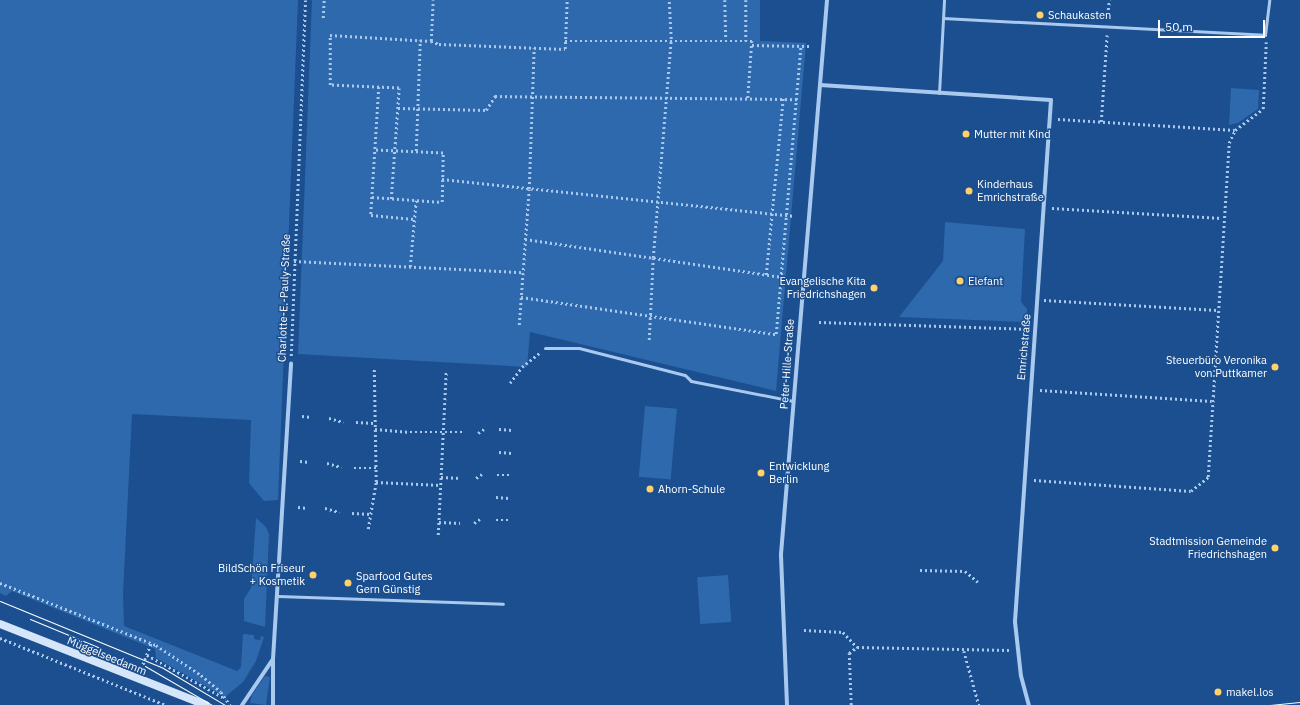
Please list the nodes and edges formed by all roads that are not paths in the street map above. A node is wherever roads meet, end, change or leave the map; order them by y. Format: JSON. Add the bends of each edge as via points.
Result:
{"nodes":[{"id":1,"x":827,"y":0,"type":"edge"},
{"id":2,"x":944,"y":0,"type":"edge"},
{"id":3,"x":1269,"y":0,"type":"edge"},
{"id":4,"x":943,"y":18,"type":"junction"},
{"id":5,"x":820,"y":86,"type":"junction"},
{"id":6,"x":939,"y":93,"type":"junction"},
{"id":7,"x":545,"y":348,"type":"road end"},
{"id":8,"x":291,"y":364,"type":"road end"},
{"id":9,"x":793,"y":401,"type":"junction"},
{"id":10,"x":278,"y":596,"type":"junction"},
{"id":11,"x":503,"y":604,"type":"dead end"},
{"id":12,"x":0,"y":624,"type":"edge"},
{"id":13,"x":273,"y":659,"type":"junction"},
{"id":14,"x":206,"y":705,"type":"edge"},
{"id":15,"x":242,"y":705,"type":"edge"},
{"id":16,"x":273,"y":705,"type":"edge"},
{"id":17,"x":787,"y":705,"type":"edge"},
{"id":18,"x":1029,"y":705,"type":"edge"}],
"edges":[{"from":1,"to":5,"type":"street","name":"Peter-Hille-Straße"},
{"from":2,"to":4,"type":"lane"},
{"from":3,"to":4,"type":"lane","via":[[1265,35]]},
{"from":4,"to":6,"type":"lane"},
{"from":5,"to":6,"type":"street","name":"Emrichstraße"},
{"from":5,"to":9,"type":"street","name":"Peter-Hille-Straße"},
{"from":6,"to":18,"type":"street","name":"Emrichstraße","via":[[1051,100],[1038,299],[1029,390],[1015,634],[1021,676]]},
{"from":7,"to":9,"type":"lane","via":[[579,348],[685,375],[691,381]]},
{"from":8,"to":10,"type":"street","name":"Charlotte-E.-Pauly-Straße"},
{"from":9,"to":17,"type":"street","name":"Peter-Hille-Straße","via":[[781,554]]},
{"from":10,"to":11,"type":"lane"},
{"from":10,"to":13,"type":"street","name":"Charlotte-E.-Pauly-Straße"},
{"from":12,"to":14,"type":"main road","name":"Müggelseedamm"},
{"from":13,"to":15,"type":"street","name":"Charlotte-E.-Pauly-Straße"},
{"from":13,"to":16,"type":"street","name":"Charlotte-E.-Pauly-Straße"}]}
